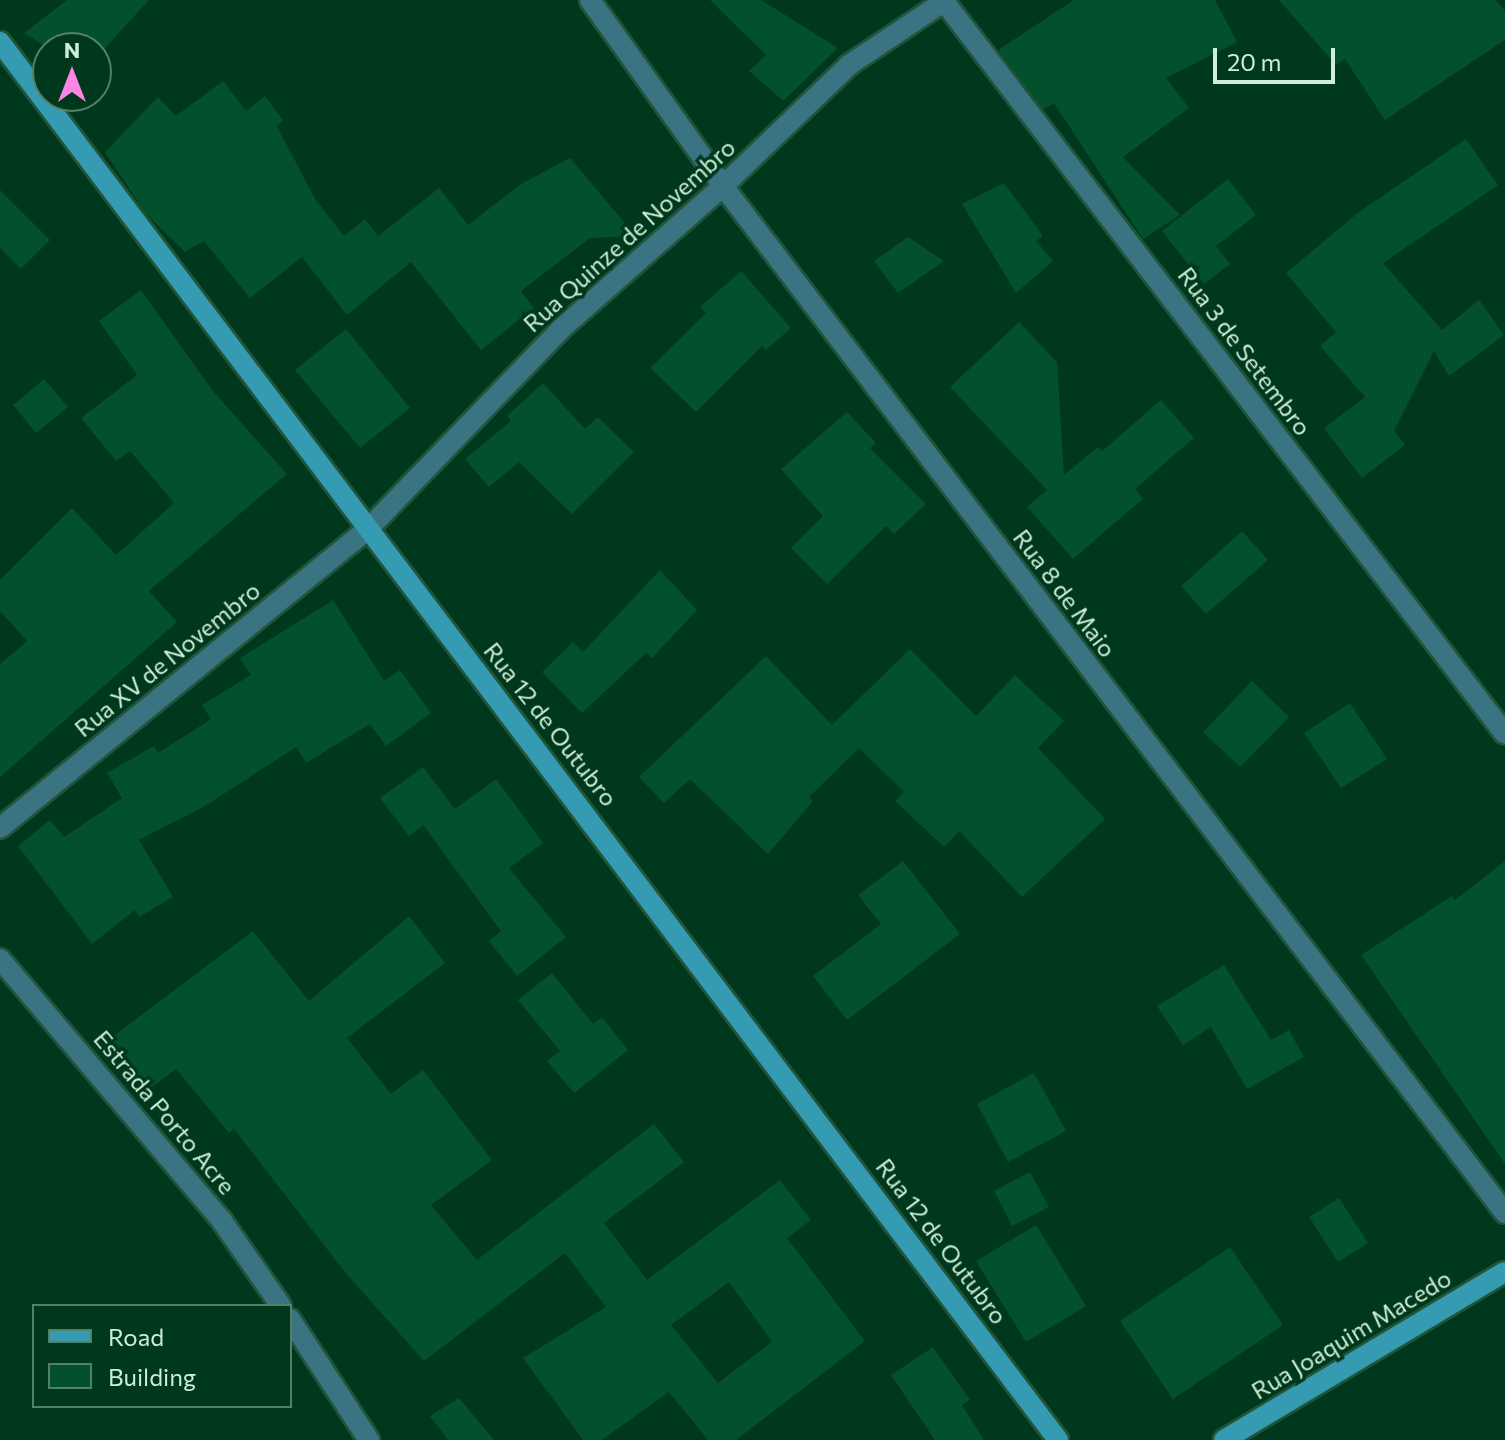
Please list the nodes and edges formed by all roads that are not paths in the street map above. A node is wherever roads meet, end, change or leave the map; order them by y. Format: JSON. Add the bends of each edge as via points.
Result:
{"nodes":[{"id":1,"x":590,"y":0,"type":"edge"},
{"id":2,"x":945,"y":0,"type":"edge"},
{"id":3,"x":0,"y":42,"type":"edge"},
{"id":4,"x":723,"y":186,"type":"junction"},
{"id":5,"x":367,"y":530,"type":"junction"},
{"id":6,"x":1505,"y":734,"type":"edge"},
{"id":7,"x":0,"y":828,"type":"edge"},
{"id":8,"x":0,"y":959,"type":"edge"},
{"id":9,"x":1505,"y":1213,"type":"edge"},
{"id":10,"x":1505,"y":1272,"type":"edge"},
{"id":11,"x":280,"y":1304,"type":"edge"},
{"id":12,"x":292,"y":1322,"type":"edge"},
{"id":13,"x":369,"y":1440,"type":"edge"},
{"id":14,"x":1058,"y":1440,"type":"edge"},
{"id":15,"x":1224,"y":1440,"type":"edge"}],
"edges":[{"from":1,"to":4,"type":"street","name":"Rua 8 de Maio"},
{"from":2,"to":4,"type":"street","name":"Rua Quinze de Novembro","via":[[849,65]]},
{"from":2,"to":6,"type":"street","name":"Rua 3 de Setembro"},
{"from":3,"to":5,"type":"street","name":"Rua 12 de Outubro"},
{"from":4,"to":5,"type":"street","name":"Rua Quinze de Novembro","via":[[561,329]]},
{"from":4,"to":9,"type":"street","name":"Rua 8 de Maio"},
{"from":5,"to":7,"type":"street","name":"Rua XV de Novembro"},
{"from":5,"to":14,"type":"street","name":"Rua 12 de Outubro","via":[[689,946]]},
{"from":8,"to":11,"type":"street","name":"Estrada Porto Acre","via":[[222,1221]]},
{"from":10,"to":15,"type":"street","name":"Rua Joaquim Macedo"},
{"from":12,"to":13,"type":"street"}]}
